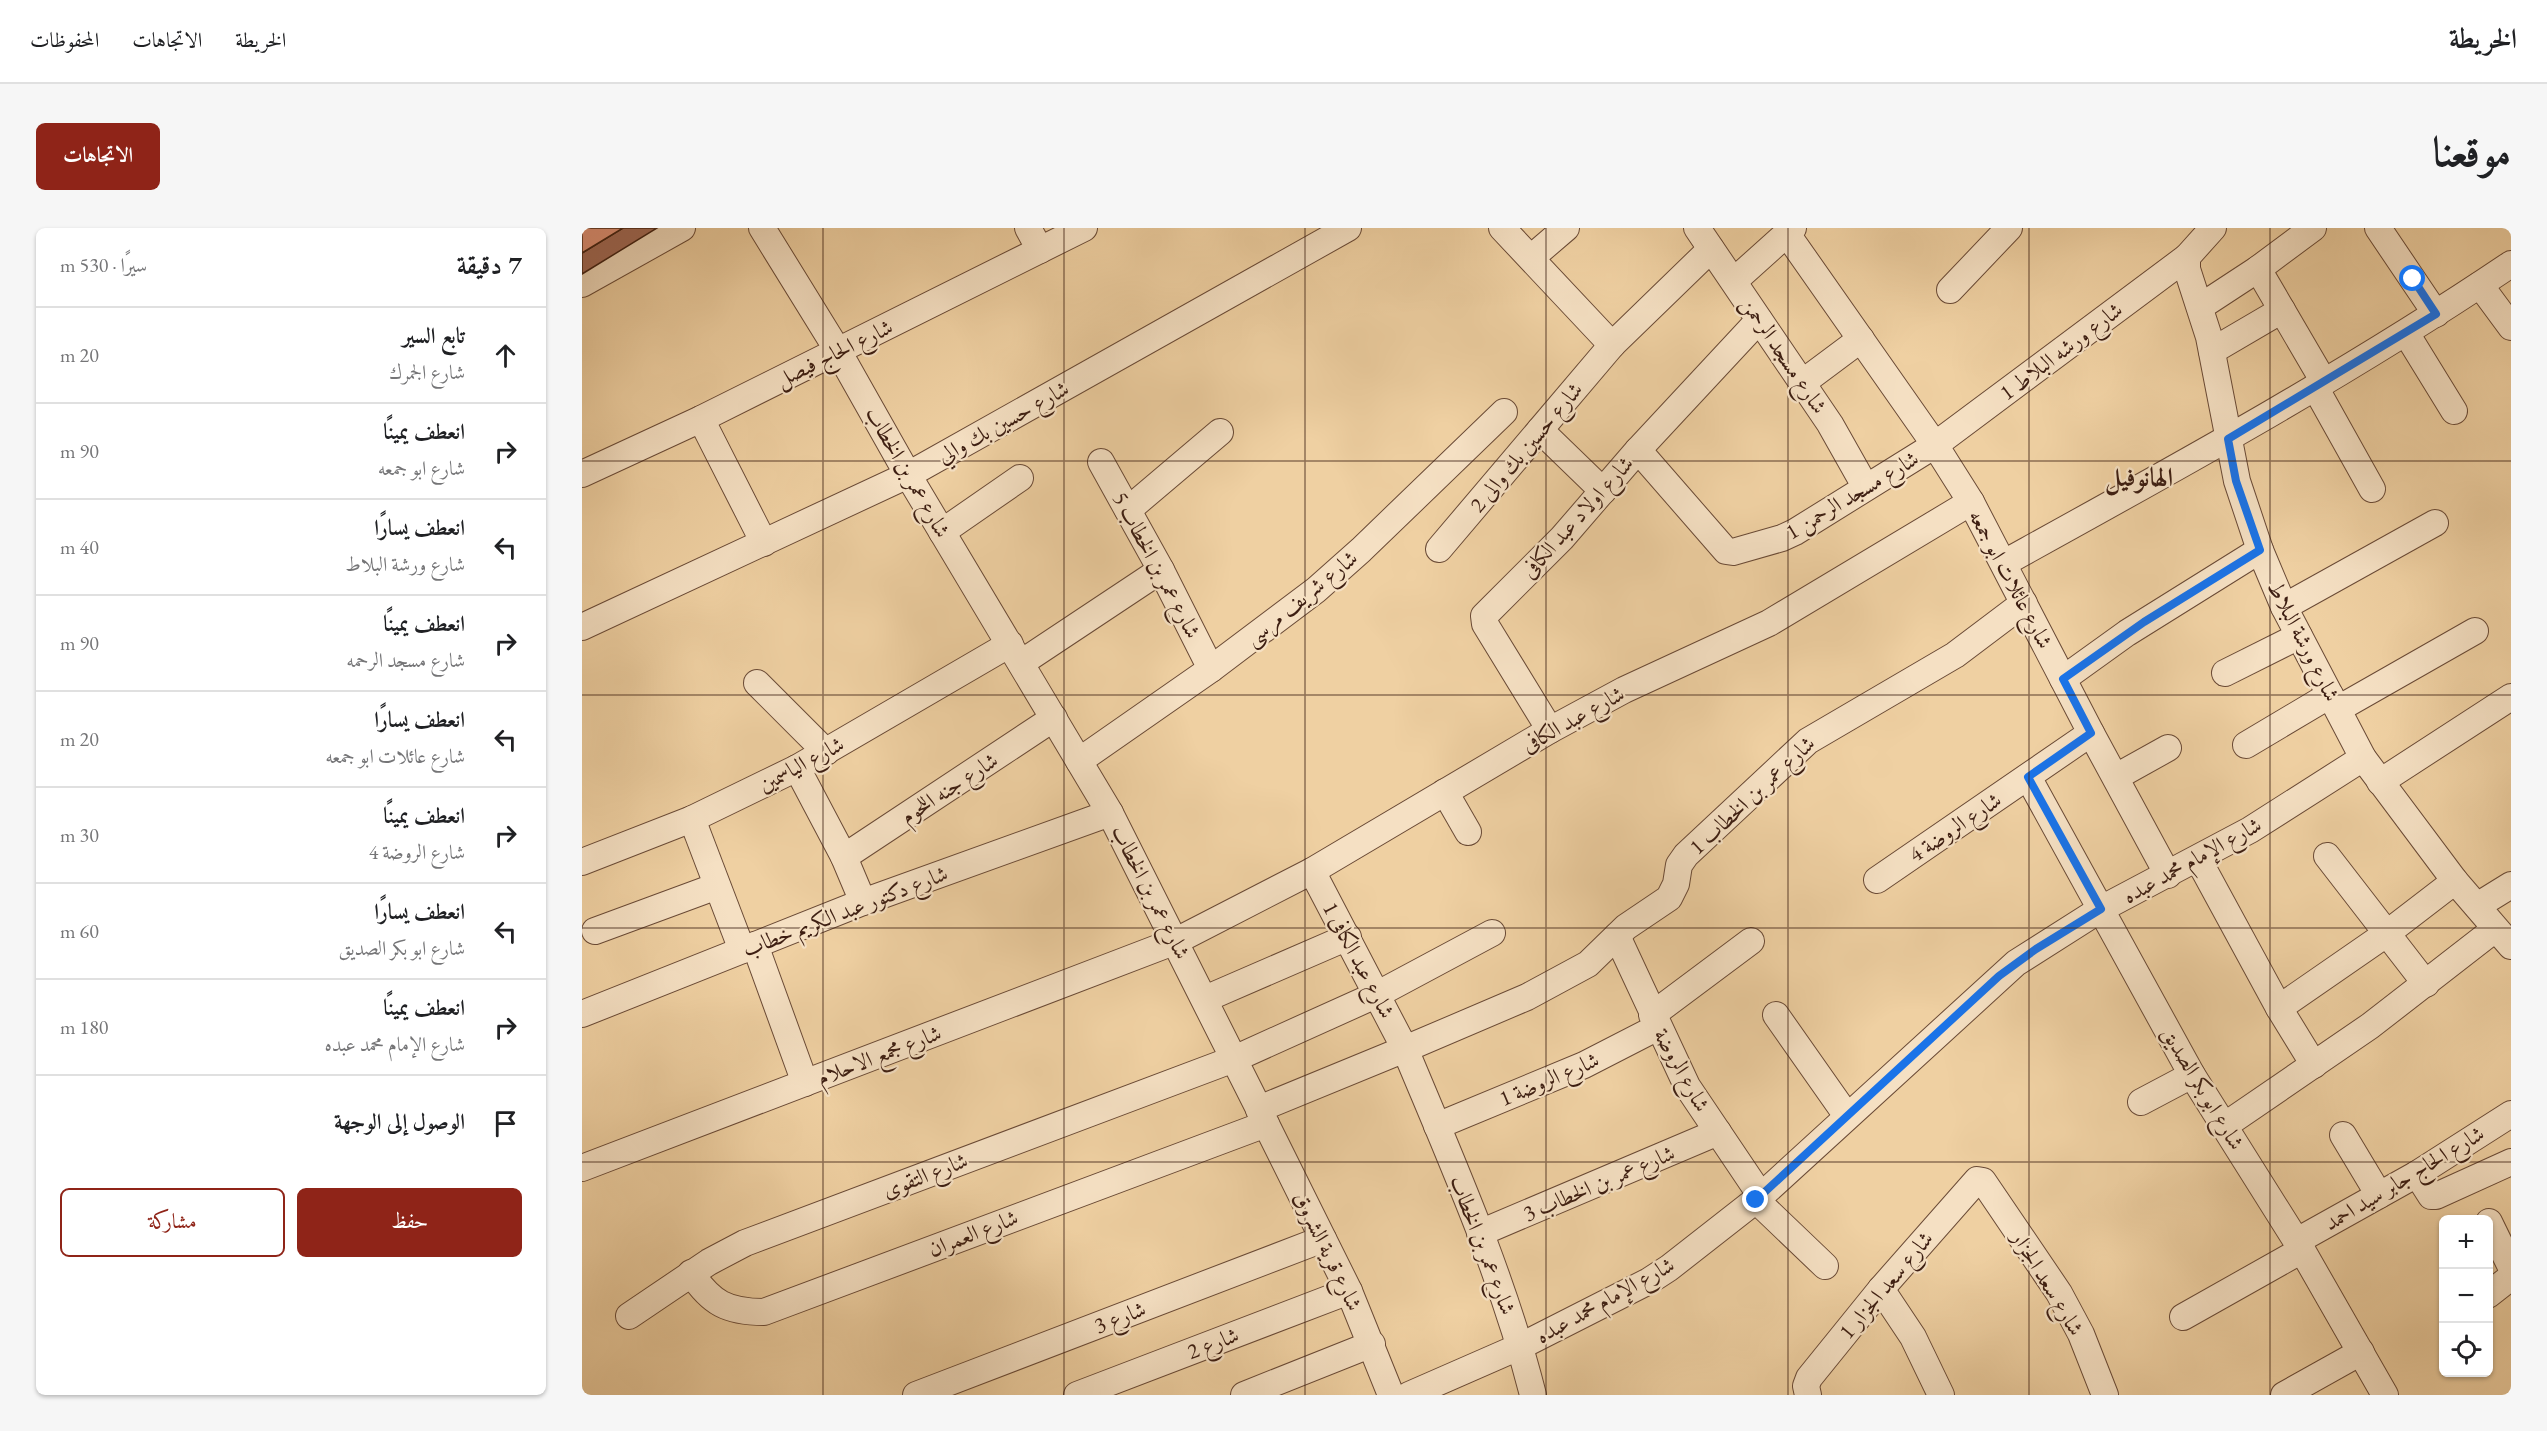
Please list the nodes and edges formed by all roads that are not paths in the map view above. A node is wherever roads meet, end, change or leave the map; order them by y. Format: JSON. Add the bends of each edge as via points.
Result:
{"nodes":[{"id":1,"x":682,"y":228,"type":"edge"},
{"id":2,"x":762,"y":228,"type":"edge"},
{"id":3,"x":1084,"y":228,"type":"edge"},
{"id":4,"x":1348,"y":228,"type":"edge"},
{"id":5,"x":1502,"y":228,"type":"edge"},
{"id":6,"x":1566,"y":228,"type":"edge"},
{"id":7,"x":1697,"y":228,"type":"edge"},
{"id":8,"x":2009,"y":228,"type":"edge"},
{"id":9,"x":2213,"y":228,"type":"edge"},
{"id":10,"x":2313,"y":228,"type":"edge"},
{"id":11,"x":2378,"y":228,"type":"edge"},
{"id":12,"x":1790,"y":231,"type":"edge"},
{"id":13,"x":1034,"y":239,"type":"edge"},
{"id":14,"x":1711,"y":249,"type":"junction"},
{"id":15,"x":2187,"y":257,"type":"junction"},
{"id":16,"x":1531,"y":258,"type":"junction"},
{"id":17,"x":2511,"y":264,"type":"edge"},
{"id":18,"x":2258,"y":269,"type":"junction"},
{"id":19,"x":1734,"y":281,"type":"junction"},
{"id":20,"x":582,"y":284,"type":"edge"},
{"id":21,"x":2480,"y":285,"type":"junction"},
{"id":22,"x":1950,"y":290,"type":"dead end"},
{"id":23,"x":2200,"y":307,"type":"junction"},
{"id":24,"x":2282,"y":310,"type":"junction"},
{"id":25,"x":2436,"y":314,"type":"junction"},
{"id":26,"x":1759,"y":320,"type":"junction"},
{"id":27,"x":2511,"y":327,"type":"edge"},
{"id":28,"x":2406,"y":333,"type":"junction"},
{"id":29,"x":1861,"y":339,"type":"junction"},
{"id":30,"x":1612,"y":345,"type":"junction"},
{"id":31,"x":838,"y":351,"type":"junction"},
{"id":32,"x":2212,"y":351,"type":"junction"},
{"id":33,"x":1802,"y":383,"type":"junction"},
{"id":34,"x":2319,"y":384,"type":"junction"},
{"id":35,"x":2454,"y":411,"type":"dead end"},
{"id":36,"x":1504,"y":412,"type":"dead end"},
{"id":37,"x":701,"y":419,"type":"junction"},
{"id":38,"x":1540,"y":430,"type":"junction"},
{"id":39,"x":1220,"y":432,"type":"dead end"},
{"id":40,"x":2228,"y":439,"type":"junction"},
{"id":41,"x":1935,"y":445,"type":"junction"},
{"id":42,"x":1638,"y":450,"type":"junction"},
{"id":43,"x":1101,"y":462,"type":"dead end"},
{"id":44,"x":582,"y":474,"type":"edge"},
{"id":45,"x":908,"y":475,"type":"junction"},
{"id":46,"x":1020,"y":478,"type":"dead end"},
{"id":47,"x":1865,"y":486,"type":"junction"},
{"id":48,"x":2372,"y":489,"type":"dead end"},
{"id":49,"x":1603,"y":490,"type":"junction"},
{"id":50,"x":1971,"y":502,"type":"junction"},
{"id":51,"x":1128,"y":510,"type":"junction"},
{"id":52,"x":2435,"y":523,"type":"dead end"},
{"id":53,"x":942,"y":532,"type":"junction"},
{"id":54,"x":764,"y":543,"type":"junction"},
{"id":55,"x":1439,"y":549,"type":"dead end"},
{"id":56,"x":2260,"y":550,"type":"junction"},
{"id":57,"x":2004,"y":563,"type":"junction"},
{"id":58,"x":1161,"y":570,"type":"junction"},
{"id":59,"x":2024,"y":603,"type":"junction"},
{"id":60,"x":2284,"y":607,"type":"junction"},
{"id":61,"x":582,"y":627,"type":"edge"},
{"id":62,"x":2475,"y":631,"type":"dead end"},
{"id":63,"x":2299,"y":636,"type":"junction"},
{"id":64,"x":1016,"y":654,"type":"junction"},
{"id":65,"x":1211,"y":669,"type":"junction"},
{"id":66,"x":2225,"y":673,"type":"dead end"},
{"id":67,"x":2063,"y":679,"type":"junction"},
{"id":68,"x":758,"y":683,"type":"dead end"},
{"id":69,"x":2511,"y":697,"type":"edge"},
{"id":70,"x":2334,"y":702,"type":"junction"},
{"id":71,"x":1054,"y":718,"type":"junction"},
{"id":72,"x":1550,"y":730,"type":"junction"},
{"id":73,"x":2091,"y":733,"type":"junction"},
{"id":74,"x":2246,"y":745,"type":"dead end"},
{"id":75,"x":2168,"y":748,"type":"dead end"},
{"id":76,"x":826,"y":752,"type":"junction"},
{"id":77,"x":2363,"y":758,"type":"junction"},
{"id":78,"x":1079,"y":761,"type":"junction"},
{"id":79,"x":797,"y":768,"type":"junction"},
{"id":80,"x":2028,"y":777,"type":"junction"},
{"id":81,"x":2115,"y":777,"type":"junction"},
{"id":82,"x":2380,"y":782,"type":"junction"},
{"id":83,"x":1445,"y":792,"type":"junction"},
{"id":84,"x":1110,"y":813,"type":"junction"},
{"id":85,"x":692,"y":819,"type":"junction"},
{"id":86,"x":1468,"y":832,"type":"dead end"},
{"id":87,"x":2327,"y":856,"type":"dead end"},
{"id":88,"x":844,"y":857,"type":"junction"},
{"id":89,"x":2198,"y":859,"type":"junction"},
{"id":90,"x":582,"y":862,"type":"edge"},
{"id":91,"x":1312,"y":872,"type":"junction"},
{"id":92,"x":2168,"y":875,"type":"junction"},
{"id":93,"x":1877,"y":880,"type":"dead end"},
{"id":94,"x":2455,"y":881,"type":"junction"},
{"id":95,"x":2511,"y":885,"type":"edge"},
{"id":96,"x":717,"y":886,"type":"junction"},
{"id":97,"x":863,"y":902,"type":"junction"},
{"id":98,"x":2477,"y":906,"type":"junction"},
{"id":99,"x":2101,"y":909,"type":"junction"},
{"id":100,"x":595,"y":931,"type":"dead end"},
{"id":101,"x":1492,"y":933,"type":"dead end"},
{"id":102,"x":2386,"y":934,"type":"junction"},
{"id":103,"x":1617,"y":936,"type":"junction"},
{"id":104,"x":1348,"y":937,"type":"junction"},
{"id":105,"x":2503,"y":938,"type":"edge"},
{"id":106,"x":1176,"y":941,"type":"junction"},
{"id":107,"x":1750,"y":941,"type":"dead end"},
{"id":108,"x":748,"y":947,"type":"junction"},
{"id":109,"x":2426,"y":984,"type":"junction"},
{"id":110,"x":1378,"y":994,"type":"junction"},
{"id":111,"x":1204,"y":999,"type":"junction"},
{"id":112,"x":2279,"y":1008,"type":"junction"},
{"id":113,"x":582,"y":1014,"type":"edge"},
{"id":114,"x":1776,"y":1015,"type":"dead end"},
{"id":115,"x":1655,"y":1021,"type":"junction"},
{"id":116,"x":1406,"y":1049,"type":"junction"},
{"id":117,"x":1234,"y":1059,"type":"junction"},
{"id":118,"x":2314,"y":1065,"type":"junction"},
{"id":119,"x":2192,"y":1075,"type":"junction"},
{"id":120,"x":805,"y":1083,"type":"junction"},
{"id":121,"x":2141,"y":1102,"type":"dead end"},
{"id":122,"x":2511,"y":1114,"type":"edge"},
{"id":123,"x":1847,"y":1116,"type":"junction"},
{"id":124,"x":1262,"y":1117,"type":"junction"},
{"id":125,"x":1437,"y":1126,"type":"junction"},
{"id":126,"x":2224,"y":1126,"type":"junction"},
{"id":127,"x":1718,"y":1132,"type":"junction"},
{"id":128,"x":2343,"y":1135,"type":"dead end"},
{"id":129,"x":2511,"y":1162,"type":"edge"},
{"id":130,"x":582,"y":1168,"type":"edge"},
{"id":131,"x":2417,"y":1174,"type":"junction"},
{"id":132,"x":1977,"y":1180,"type":"joint"},
{"id":133,"x":2379,"y":1195,"type":"junction"},
{"id":134,"x":1759,"y":1198,"type":"junction"},
{"id":135,"x":2493,"y":1230,"type":"edge"},
{"id":136,"x":1480,"y":1233,"type":"junction"},
{"id":137,"x":1323,"y":1239,"type":"junction"},
{"id":138,"x":2299,"y":1246,"type":"junction"},
{"id":139,"x":1825,"y":1266,"type":"dead end"},
{"id":140,"x":2511,"y":1267,"type":"edge"},
{"id":141,"x":692,"y":1273,"type":"junction"},
{"id":142,"x":2511,"y":1277,"type":"edge"},
{"id":143,"x":1881,"y":1289,"type":"junction"},
{"id":144,"x":1349,"y":1291,"type":"junction"},
{"id":145,"x":2493,"y":1291,"type":"edge"},
{"id":146,"x":629,"y":1316,"type":"dead end"},
{"id":147,"x":2183,"y":1317,"type":"dead end"},
{"id":148,"x":1372,"y":1344,"type":"junction"},
{"id":149,"x":1521,"y":1346,"type":"junction"},
{"id":150,"x":2361,"y":1352,"type":"junction"},
{"id":151,"x":916,"y":1395,"type":"edge"},
{"id":152,"x":1077,"y":1395,"type":"edge"},
{"id":153,"x":1244,"y":1395,"type":"edge"},
{"id":154,"x":1391,"y":1395,"type":"edge"},
{"id":155,"x":1409,"y":1395,"type":"edge"},
{"id":156,"x":1533,"y":1395,"type":"edge"},
{"id":157,"x":1808,"y":1395,"type":"edge"},
{"id":158,"x":1941,"y":1395,"type":"edge"},
{"id":159,"x":2105,"y":1395,"type":"edge"},
{"id":160,"x":2284,"y":1395,"type":"edge"},
{"id":161,"x":2385,"y":1395,"type":"edge"}],
"edges":[{"from":1,"to":20,"type":"street"},
{"from":2,"to":31,"type":"street","name":"شارع عمر بن الخطاب"},
{"from":3,"to":13,"type":"street","name":"شارع الحاج فيصل"},
{"from":4,"to":45,"type":"street","name":"شارع حسين بك والي"},
{"from":5,"to":16,"type":"street"},
{"from":6,"to":16,"type":"street"},
{"from":7,"to":14,"type":"street","name":"شارع مسجد الرحمن"},
{"from":8,"to":22,"type":"street"},
{"from":9,"to":15,"type":"street"},
{"from":10,"to":18,"type":"street"},
{"from":11,"to":25,"type":"street"},
{"from":12,"to":19,"type":"street"},
{"from":12,"to":29,"type":"street","name":"شارع عائلات ابو جمعه"},
{"from":13,"to":31,"type":"street","name":"شارع الحاج فيصل"},
{"from":14,"to":19,"type":"street","name":"شارع مسجد الرحمن"},
{"from":14,"to":30,"type":"street","name":"شارع حسين بك والى 2"},
{"from":15,"to":23,"type":"street","name":"شارع ورشة البلاط","via":[[2187,269]]},
{"from":15,"to":41,"type":"street","name":"شارع ورشه البلاط 1"},
{"from":16,"to":30,"type":"street"},
{"from":17,"to":21,"type":"street"},
{"from":18,"to":23,"type":"street"},
{"from":18,"to":24,"type":"street"},
{"from":19,"to":26,"type":"street","name":"شارع مسجد الرحمن"},
{"from":21,"to":25,"type":"street"},
{"from":21,"to":27,"type":"street"},
{"from":23,"to":32,"type":"street","name":"شارع ورشة البلاط"},
{"from":24,"to":32,"type":"street"},
{"from":24,"to":34,"type":"street"},
{"from":25,"to":28,"type":"street"},
{"from":26,"to":33,"type":"street","name":"شارع مسجد الرحمن"},
{"from":26,"to":42,"type":"street","name":"شارع اولاد عبد الكافى"},
{"from":28,"to":34,"type":"street"},
{"from":28,"to":35,"type":"street"},
{"from":29,"to":33,"type":"street"},
{"from":29,"to":41,"type":"street","name":"شارع عائلات ابو جمعه"},
{"from":30,"to":38,"type":"street","name":"شارع حسين بك والى 2"},
{"from":31,"to":37,"type":"street","name":"شارع الحاج فيصل"},
{"from":31,"to":45,"type":"street","name":"شارع عمر بن الخطاب"},
{"from":32,"to":40,"type":"street","name":"شارع ورشة البلاط"},
{"from":33,"to":47,"type":"street","name":"شارع مسجد الرحمن"},
{"from":34,"to":40,"type":"street"},
{"from":34,"to":48,"type":"street"},
{"from":36,"to":65,"type":"street","name":"شارع شريف مرسى","via":[[1316,590]]},
{"from":37,"to":44,"type":"street","name":"شارع الحاج فيصل"},
{"from":37,"to":54,"type":"street"},
{"from":38,"to":49,"type":"street"},
{"from":38,"to":55,"type":"street","name":"شارع حسين بك والى 2"},
{"from":39,"to":51,"type":"street"},
{"from":40,"to":56,"type":"street","name":"شارع ورشة البلاط","via":[[2236,481]]},
{"from":40,"to":57,"type":"street"},
{"from":41,"to":47,"type":"street","name":"شارع مسجد الرحمن 1"},
{"from":41,"to":50,"type":"street","name":"شارع عائلات ابو جمعه"},
{"from":42,"to":47,"type":"street","name":"شارع مسجد الرحمن 1","via":[[1726,550],[1734,552],[1794,532]]},
{"from":42,"to":49,"type":"street","name":"شارع اولاد عبد الكافى"},
{"from":43,"to":51,"type":"street","name":"شارع عمر بن الخطاب 5"},
{"from":45,"to":53,"type":"street","name":"شارع عمر بن الخطاب"},
{"from":45,"to":54,"type":"street","name":"شارع حسين بك والي"},
{"from":46,"to":53,"type":"street"},
{"from":49,"to":72,"type":"street","name":"شارع اولاد عبد الكافى","via":[[1484,619]]},
{"from":50,"to":57,"type":"street","name":"شارع عائلات ابو جمعه"},
{"from":50,"to":72,"type":"street","name":"شارع عبد الكافى","via":[[1769,623],[1623,690]]},
{"from":51,"to":58,"type":"street","name":"شارع عمر بن الخطاب 5"},
{"from":52,"to":60,"type":"street"},
{"from":53,"to":64,"type":"street","name":"شارع عمر بن الخطاب"},
{"from":54,"to":61,"type":"street","name":"شارع حسين بك والي"},
{"from":56,"to":60,"type":"street","name":"شارع ورشة البلاط"},
{"from":56,"to":67,"type":"street","via":[[2136,627]]},
{"from":57,"to":59,"type":"street","name":"شارع عائلات ابو جمعه"},
{"from":58,"to":64,"type":"street","name":"شارع الياسمين"},
{"from":58,"to":65,"type":"street","name":"شارع عمر بن الخطاب 5"},
{"from":59,"to":67,"type":"street","name":"شارع عائلات ابو جمعه"},
{"from":59,"to":103,"type":"street","name":"شارع عمر بن الخطاب 1","via":[[1955,655],[1808,741],[1686,855],[1669,898]]},
{"from":60,"to":63,"type":"street","name":"شارع ورشة البلاط"},
{"from":62,"to":70,"type":"street"},
{"from":63,"to":66,"type":"street"},
{"from":63,"to":70,"type":"street","name":"شارع ورشة البلاط"},
{"from":64,"to":71,"type":"street","name":"شارع عمر بن الخطاب"},
{"from":64,"to":76,"type":"street","name":"شارع الياسمين"},
{"from":65,"to":78,"type":"street","name":"شارع شريف مرسى"},
{"from":67,"to":73,"type":"street","name":"شارع عائلات ابو جمعه"},
{"from":68,"to":76,"type":"street"},
{"from":69,"to":82,"type":"street"},
{"from":70,"to":74,"type":"street"},
{"from":70,"to":77,"type":"street","name":"شارع ورشة البلاط"},
{"from":71,"to":78,"type":"street","name":"شارع عمر بن الخطاب"},
{"from":71,"to":88,"type":"street","name":"شارع جنه اللحوم"},
{"from":72,"to":83,"type":"street","name":"شارع عبد الكافى"},
{"from":73,"to":80,"type":"street","name":"شارع الروضة 4"},
{"from":73,"to":81,"type":"street","name":"شارع عائلات ابو جمعه"},
{"from":75,"to":81,"type":"street"},
{"from":76,"to":79,"type":"street","name":"شارع الياسمين"},
{"from":77,"to":82,"type":"street","name":"شارع ورشة البلاط"},
{"from":77,"to":89,"type":"street","name":"شارع الإمام محمد عبده"},
{"from":78,"to":84,"type":"street","name":"شارع عمر بن الخطاب"},
{"from":79,"to":85,"type":"street","name":"شارع الياسمين"},
{"from":79,"to":88,"type":"street"},
{"from":80,"to":93,"type":"street","name":"شارع الروضة 4"},
{"from":80,"to":99,"type":"street","name":"شارع ابو بكر الصديق"},
{"from":81,"to":92,"type":"street","name":"شارع عائلات ابو جمعه"},
{"from":82,"to":94,"type":"street","name":"شارع ورشة البلاط"},
{"from":83,"to":86,"type":"street"},
{"from":83,"to":91,"type":"street","name":"شارع عبد الكافى"},
{"from":84,"to":97,"type":"street","name":"شارع دكتور عبد الكريم خطاب"},
{"from":84,"to":106,"type":"street","name":"شارع عمر بن الخطاب"},
{"from":85,"to":90,"type":"street","name":"شارع الياسمين"},
{"from":85,"to":96,"type":"street"},
{"from":87,"to":102,"type":"street"},
{"from":88,"to":97,"type":"street"},
{"from":89,"to":92,"type":"street","name":"شارع الإمام محمد عبده"},
{"from":89,"to":112,"type":"street"},
{"from":91,"to":104,"type":"street","name":"شارع عبد الكافى 1"},
{"from":91,"to":106,"type":"street","name":"شارع عبد الكافى"},
{"from":92,"to":99,"type":"street","name":"شارع الإمام محمد عبده"},
{"from":94,"to":98,"type":"street","name":"شارع ورشة البلاط"},
{"from":94,"to":102,"type":"street"},
{"from":95,"to":98,"type":"street"},
{"from":96,"to":100,"type":"street"},
{"from":96,"to":108,"type":"street"},
{"from":97,"to":108,"type":"street","name":"شارع دكتور عبد الكريم خطاب"},
{"from":98,"to":105,"type":"street","name":"شارع ورشة البلاط"},
{"from":99,"to":119,"type":"street","name":"شارع ابو بكر الصديق"},
{"from":99,"to":123,"type":"street","name":"شارع الإمام محمد عبده","via":[[1999,976]]},
{"from":101,"to":110,"type":"street","name":"شارع التقوى"},
{"from":102,"to":109,"type":"street"},
{"from":102,"to":112,"type":"street"},
{"from":103,"to":115,"type":"street","name":"شارع الروضة"},
{"from":103,"to":116,"type":"street","name":"شارع عمر بن الخطاب 1","via":[[1588,964],[1527,997]]},
{"from":104,"to":110,"type":"street","name":"شارع عبد الكافى 1"},
{"from":104,"to":111,"type":"street"},
{"from":105,"to":109,"type":"street"},
{"from":106,"to":111,"type":"street","name":"شارع عمر بن الخطاب"},
{"from":106,"to":120,"type":"street","name":"شارع مجمع الاحلام"},
{"from":107,"to":115,"type":"street","name":"شارع الروضة 1"},
{"from":108,"to":113,"type":"street","name":"شارع دكتور عبد الكريم خطاب"},
{"from":108,"to":120,"type":"street"},
{"from":109,"to":118,"type":"street"},
{"from":110,"to":116,"type":"street","name":"شارع عبد الكافى 1"},
{"from":110,"to":117,"type":"street","name":"شارع التقوى"},
{"from":111,"to":117,"type":"street","name":"شارع عمر بن الخطاب"},
{"from":112,"to":118,"type":"street"},
{"from":114,"to":123,"type":"street"},
{"from":115,"to":125,"type":"street","name":"شارع الروضة 1","via":[[1584,1065]]},
{"from":115,"to":127,"type":"street","name":"شارع الروضة","via":[[1687,1086]]},
{"from":116,"to":124,"type":"street"},
{"from":116,"to":125,"type":"street","name":"شارع عمر بن الخطاب"},
{"from":117,"to":124,"type":"street","name":"شارع عمر بن الخطاب"},
{"from":117,"to":141,"type":"street","name":"شارع التقوى","via":[[745,1243]]},
{"from":118,"to":126,"type":"street"},
{"from":119,"to":121,"type":"street"},
{"from":119,"to":126,"type":"street","name":"شارع ابو بكر الصديق"},
{"from":120,"to":130,"type":"street","name":"شارع مجمع الاحلام"},
{"from":122,"to":131,"type":"street","name":"شارع الحاج جابر سيد احمد"},
{"from":123,"to":134,"type":"street","name":"شارع الإمام محمد عبده"},
{"from":124,"to":137,"type":"street","name":"شارع قرية الشروق"},
{"from":124,"to":141,"type":"street","name":"شارع العمران","via":[[764,1312],[742,1312],[721,1305],[704,1291]]},
{"from":125,"to":136,"type":"street","name":"شارع عمر بن الخطاب"},
{"from":126,"to":138,"type":"street","name":"شارع ابو بكر الصديق"},
{"from":127,"to":134,"type":"street","name":"شارع الروضة"},
{"from":127,"to":136,"type":"street","name":"شارع عمر بن الخطاب 3"},
{"from":128,"to":133,"type":"street"},
{"from":129,"to":131,"type":"street","via":[[2436,1196],[2431,1196]]},
{"from":131,"to":133,"type":"street","name":"شارع الحاج جابر سيد احمد"},
{"from":132,"to":143,"type":"street","name":"شارع سعد الجزار 1"},
{"from":132,"to":159,"type":"street","name":"شارع سعد الجزار","via":[[1983,1181],[2059,1293],[2081,1334]]},
{"from":133,"to":138,"type":"street","name":"شارع الحاج جابر سيد احمد"},
{"from":134,"to":139,"type":"street","name":"شارع الروضة"},
{"from":134,"to":149,"type":"street","name":"شارع الإمام محمد عبده","via":[[1669,1268]]},
{"from":135,"to":140,"type":"street"},
{"from":136,"to":149,"type":"street","name":"شارع عمر بن الخطاب"},
{"from":137,"to":144,"type":"street","name":"شارع قرية الشروق"},
{"from":137,"to":151,"type":"street","name":"شارع 3"},
{"from":138,"to":147,"type":"street","name":"شارع الحاج جابر سيد احمد"},
{"from":138,"to":150,"type":"street","name":"شارع ابو بكر الصديق"},
{"from":141,"to":146,"type":"street","name":"شارع التقوى"},
{"from":142,"to":145,"type":"street"},
{"from":143,"to":157,"type":"street","name":"شارع سعد الجزار 1","via":[[1809,1378]]},
{"from":143,"to":158,"type":"street","via":[[1913,1337]]},
{"from":144,"to":148,"type":"street","name":"شارع قرية الشروق"},
{"from":144,"to":152,"type":"street","name":"شارع 2"},
{"from":148,"to":153,"type":"street"},
{"from":148,"to":154,"type":"street","name":"شارع قرية الشروق"},
{"from":149,"to":155,"type":"street","name":"شارع الإمام محمد عبده"},
{"from":149,"to":156,"type":"street","name":"شارع عمر بن الخطاب"},
{"from":150,"to":160,"type":"street"},
{"from":150,"to":161,"type":"street","name":"شارع ابو بكر الصديق"}]}
